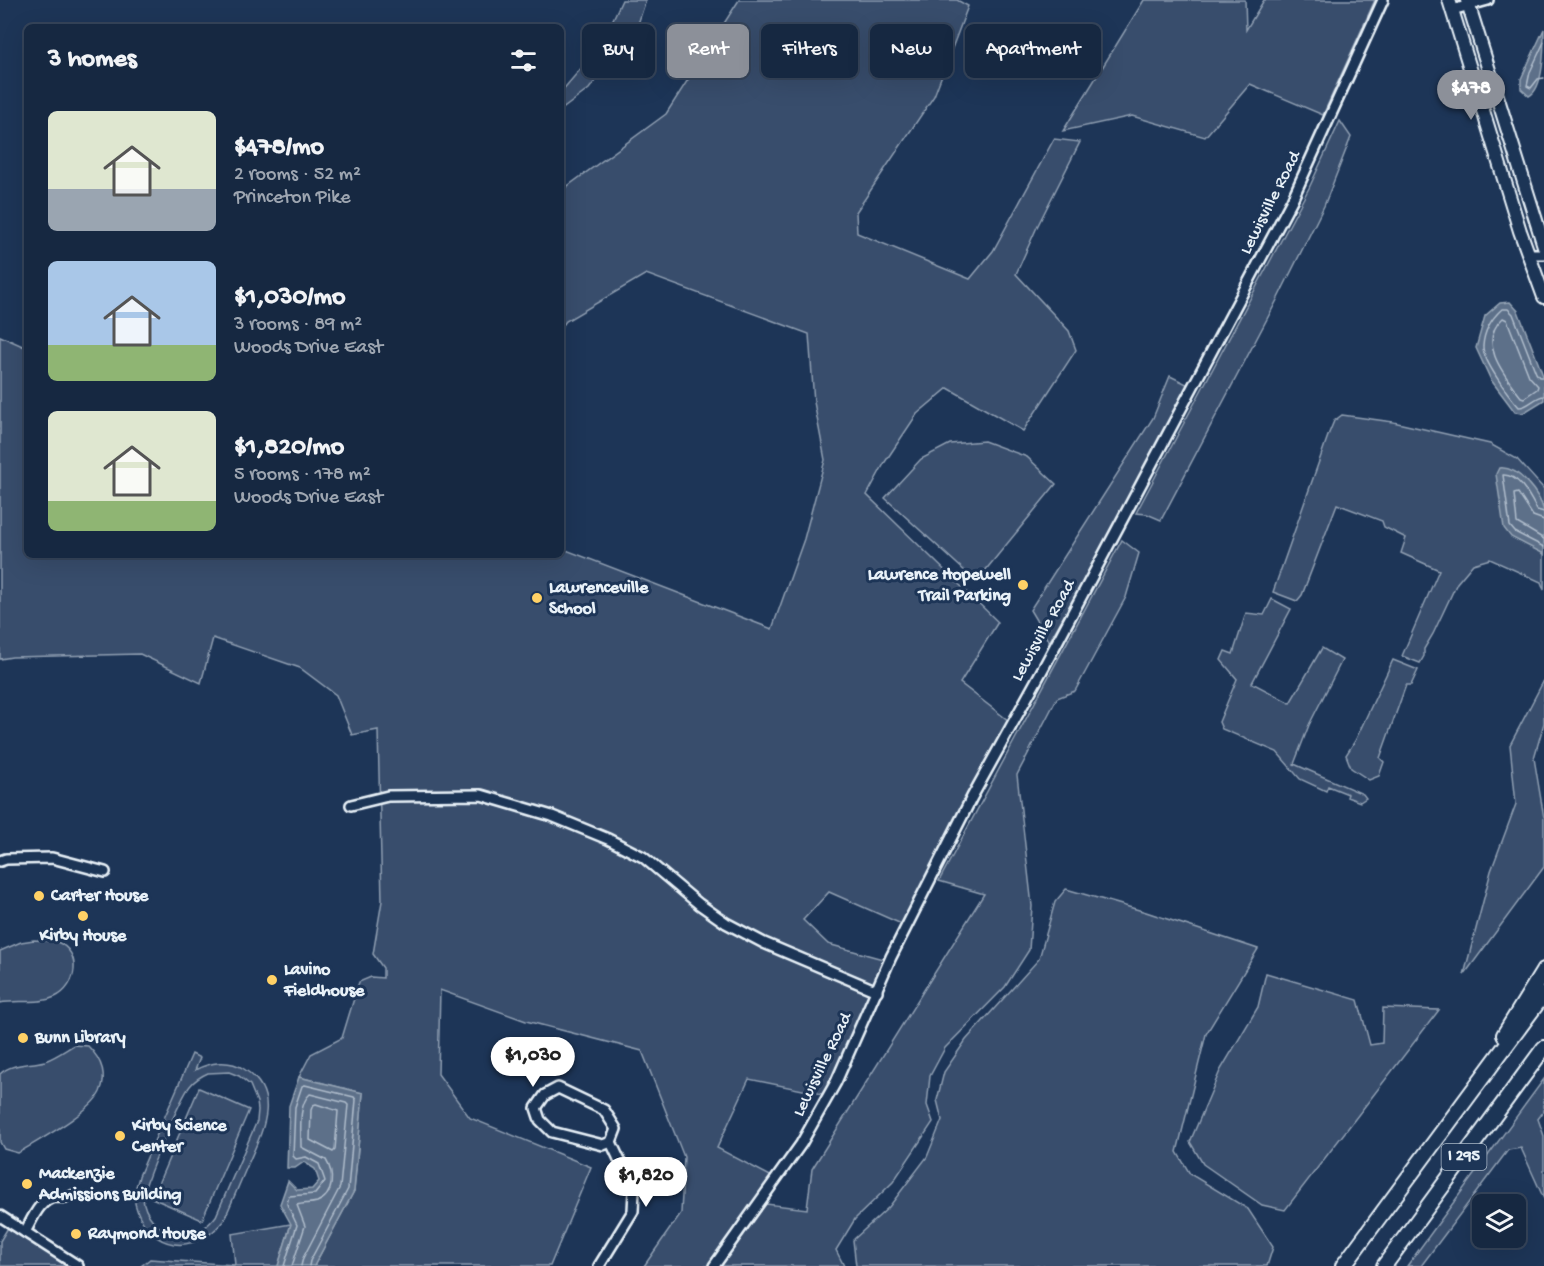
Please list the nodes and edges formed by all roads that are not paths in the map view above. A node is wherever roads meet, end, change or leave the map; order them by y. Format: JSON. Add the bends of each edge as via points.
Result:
{"nodes":[{"id":1,"x":1383,"y":0,"type":"edge"},
{"id":2,"x":1488,"y":0,"type":"edge"},
{"id":3,"x":1468,"y":3,"type":"edge"},
{"id":4,"x":1451,"y":5,"type":"edge"},
{"id":5,"x":1544,"y":246,"type":"edge"},
{"id":6,"x":1528,"y":254,"type":"junction"},
{"id":7,"x":1544,"y":297,"type":"edge"},
{"id":8,"x":351,"y":805,"type":"dead end"},
{"id":9,"x":0,"y":861,"type":"edge"},
{"id":10,"x":105,"y":872,"type":"dead end"},
{"id":11,"x":1544,"y":970,"type":"edge"},
{"id":12,"x":877,"y":991,"type":"junction"},
{"id":13,"x":1544,"y":994,"type":"edge"},
{"id":14,"x":1544,"y":1048,"type":"edge"},
{"id":15,"x":1498,"y":1057,"type":"junction"},
{"id":16,"x":611,"y":1142,"type":"junction"},
{"id":17,"x":74,"y":1195,"type":"dead end"},
{"id":18,"x":2,"y":1221,"type":"edge"},
{"id":19,"x":25,"y":1232,"type":"junction"},
{"id":20,"x":78,"y":1266,"type":"edge"},
{"id":21,"x":598,"y":1266,"type":"edge"},
{"id":22,"x":714,"y":1266,"type":"edge"},
{"id":23,"x":1343,"y":1266,"type":"edge"},
{"id":24,"x":1383,"y":1266,"type":"edge"}],
"edges":[{"from":1,"to":12,"type":"street","name":"Lewisville Road","via":[[1292,200],[972,797]]},
{"from":2,"to":3,"type":"street"},
{"from":3,"to":4,"type":"street"},
{"from":3,"to":5,"type":"main road"},
{"from":4,"to":6,"type":"main road"},
{"from":5,"to":6,"type":"street"},
{"from":6,"to":7,"type":"main road"},
{"from":8,"to":12,"type":"street","via":[[388,796],[480,795],[552,816],[643,857],[726,923]]},
{"from":9,"to":10,"type":"street","via":[[52,858]]},
{"from":11,"to":15,"type":"highway","via":[[1504,1035]]},
{"from":12,"to":22,"type":"street","name":"Lewisville Road","via":[[817,1118]]},
{"from":13,"to":15,"type":"highway","number":"I 295"},
{"from":14,"to":24,"type":"highway","number":"I 295"},
{"from":15,"to":23,"type":"highway","number":"I 295"},
{"from":16,"to":16,"type":"street","via":[[616,1129],[604,1110],[558,1088],[545,1095],[536,1108],[540,1120],[552,1132],[603,1145]]},
{"from":16,"to":21,"type":"street","via":[[634,1191],[633,1211]]},
{"from":17,"to":19,"type":"street","via":[[44,1201]]},
{"from":18,"to":19,"type":"street"},
{"from":19,"to":20,"type":"street"}]}
